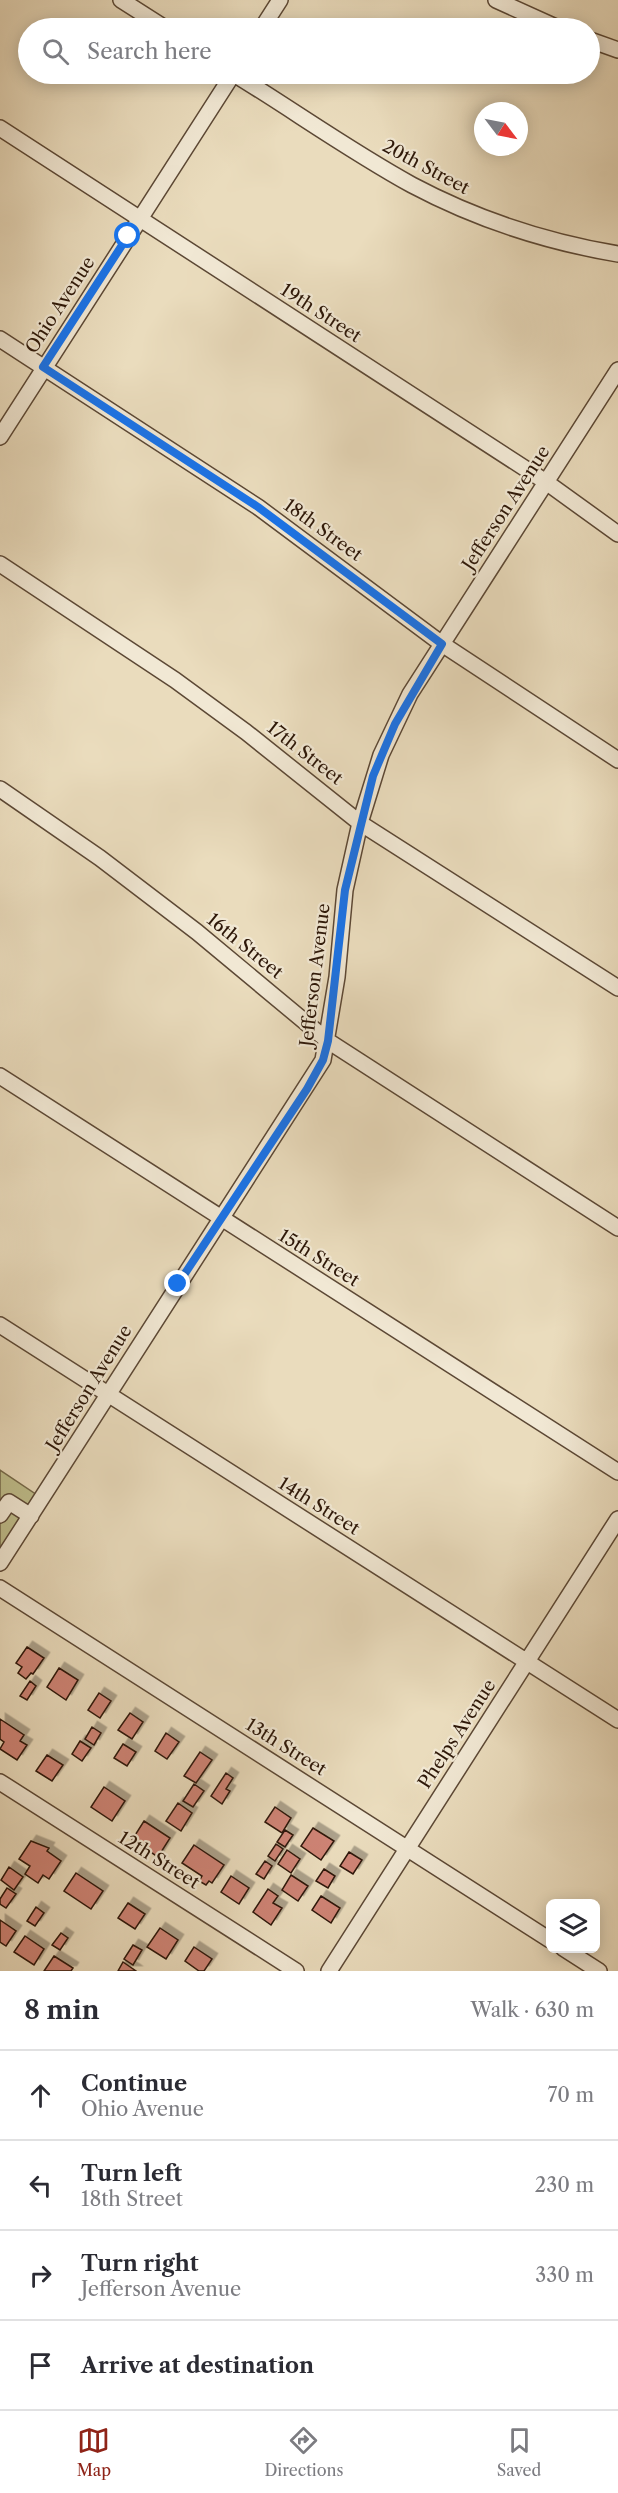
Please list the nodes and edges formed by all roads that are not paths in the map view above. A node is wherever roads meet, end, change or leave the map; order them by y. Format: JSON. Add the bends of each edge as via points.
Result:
{"nodes":[{"id":1,"x":121,"y":0,"type":"edge"},
{"id":2,"x":280,"y":0,"type":"edge"},
{"id":3,"x":496,"y":0,"type":"edge"},
{"id":4,"x":523,"y":6,"type":"edge"},
{"id":5,"x":149,"y":18,"type":"edge"},
{"id":6,"x":268,"y":18,"type":"edge"},
{"id":7,"x":542,"y":18,"type":"edge"},
{"id":8,"x":600,"y":44,"type":"edge"},
{"id":9,"x":618,"y":50,"type":"edge"},
{"id":10,"x":227,"y":84,"type":"edge"},
{"id":11,"x":249,"y":84,"type":"edge"},
{"id":12,"x":0,"y":128,"type":"edge"},
{"id":13,"x":139,"y":219,"type":"junction"},
{"id":14,"x":618,"y":254,"type":"edge"},
{"id":15,"x":0,"y":339,"type":"edge"},
{"id":16,"x":43,"y":367,"type":"junction"},
{"id":17,"x":618,"y":370,"type":"edge"},
{"id":18,"x":0,"y":437,"type":"edge"},
{"id":19,"x":546,"y":482,"type":"junction"},
{"id":20,"x":618,"y":534,"type":"edge"},
{"id":21,"x":0,"y":564,"type":"edge"},
{"id":22,"x":442,"y":644,"type":"junction"},
{"id":23,"x":618,"y":760,"type":"edge"},
{"id":24,"x":0,"y":789,"type":"edge"},
{"id":25,"x":360,"y":823,"type":"junction"},
{"id":26,"x":618,"y":988,"type":"edge"},
{"id":27,"x":328,"y":1041,"type":"junction"},
{"id":28,"x":0,"y":1076,"type":"edge"},
{"id":29,"x":221,"y":1217,"type":"junction"},
{"id":30,"x":618,"y":1228,"type":"edge"},
{"id":31,"x":0,"y":1324,"type":"edge"},
{"id":32,"x":108,"y":1395,"type":"junction"},
{"id":33,"x":618,"y":1472,"type":"edge"},
{"id":34,"x":0,"y":1515,"type":"edge"},
{"id":35,"x":30,"y":1516,"type":"junction"},
{"id":36,"x":618,"y":1519,"type":"edge"},
{"id":37,"x":0,"y":1563,"type":"edge"},
{"id":38,"x":0,"y":1588,"type":"edge"},
{"id":39,"x":527,"y":1661,"type":"junction"},
{"id":40,"x":618,"y":1720,"type":"edge"},
{"id":41,"x":0,"y":1782,"type":"edge"},
{"id":42,"x":407,"y":1849,"type":"junction"},
{"id":43,"x":546,"y":1937,"type":"edge"},
{"id":44,"x":571,"y":1953,"type":"edge"},
{"id":45,"x":296,"y":1971,"type":"edge"},
{"id":46,"x":329,"y":1971,"type":"edge"},
{"id":47,"x":599,"y":1971,"type":"edge"}],
"edges":[{"from":1,"to":5,"type":"street"},
{"from":2,"to":6,"type":"street"},
{"from":3,"to":4,"type":"street"},
{"from":4,"to":7,"type":"street"},
{"from":8,"to":9,"type":"street"},
{"from":10,"to":13,"type":"street","name":"Ohio Avenue"},
{"from":11,"to":14,"type":"street","name":"20th Street","via":[[374,163],[463,209],[561,242]]},
{"from":12,"to":13,"type":"street","name":"19th Street"},
{"from":13,"to":16,"type":"street","name":"Ohio Avenue"},
{"from":13,"to":19,"type":"street","name":"19th Street"},
{"from":15,"to":16,"type":"street","name":"18th Street"},
{"from":16,"to":18,"type":"street","name":"Ohio Avenue"},
{"from":16,"to":22,"type":"street","name":"18th Street","via":[[258,507]]},
{"from":17,"to":19,"type":"street","name":"Jefferson Avenue"},
{"from":19,"to":20,"type":"street","name":"19th Street"},
{"from":19,"to":22,"type":"street","name":"Jefferson Avenue"},
{"from":21,"to":25,"type":"street","name":"17th Street","via":[[184,686]]},
{"from":22,"to":23,"type":"street","name":"18th Street"},
{"from":22,"to":25,"type":"street","name":"Jefferson Avenue","via":[[390,734]]},
{"from":24,"to":27,"type":"street","name":"16th Street","via":[[197,932]]},
{"from":25,"to":26,"type":"street","name":"17th Street"},
{"from":25,"to":27,"type":"street","name":"Jefferson Avenue","via":[[345,890]]},
{"from":27,"to":29,"type":"street","name":"Jefferson Avenue","via":[[323,1060],[307,1089]]},
{"from":27,"to":30,"type":"street","name":"16th Street"},
{"from":28,"to":29,"type":"street","name":"15th Street"},
{"from":29,"to":32,"type":"street","name":"Jefferson Avenue"},
{"from":29,"to":33,"type":"street","name":"15th Street"},
{"from":31,"to":32,"type":"street","name":"14th Street"},
{"from":32,"to":35,"type":"street","name":"Jefferson Avenue"},
{"from":32,"to":39,"type":"street","name":"14th Street"},
{"from":34,"to":35,"type":"street","via":[[9,1502]]},
{"from":35,"to":37,"type":"street","name":"Jefferson Avenue"},
{"from":36,"to":39,"type":"street","name":"Phelps Avenue"},
{"from":38,"to":42,"type":"street","name":"13th Street"},
{"from":39,"to":40,"type":"street","name":"14th Street"},
{"from":39,"to":42,"type":"street","name":"Phelps Avenue"},
{"from":41,"to":45,"type":"street","name":"12th Street"},
{"from":42,"to":43,"type":"street","name":"13th Street"},
{"from":42,"to":46,"type":"street","name":"Phelps Avenue"},
{"from":44,"to":47,"type":"street"}]}
